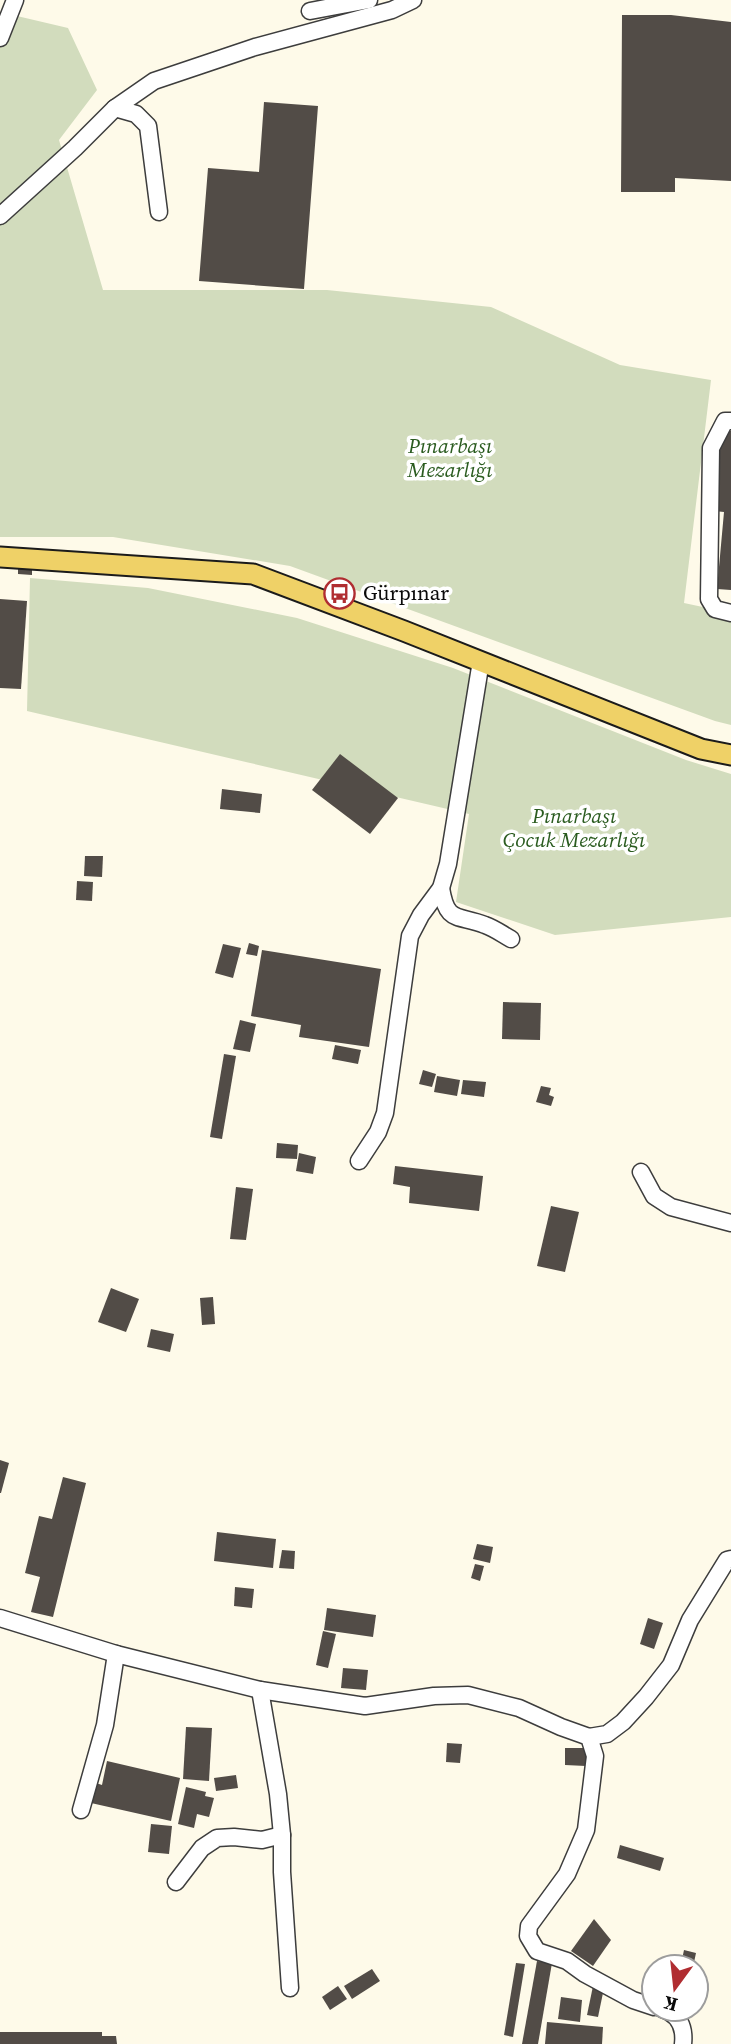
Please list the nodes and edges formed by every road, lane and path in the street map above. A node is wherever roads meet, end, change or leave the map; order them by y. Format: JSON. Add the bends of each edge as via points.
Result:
{"nodes":[{"id":1,"x":15,"y":0,"type":"edge"},
{"id":2,"x":369,"y":0,"type":"edge"},
{"id":3,"x":413,"y":0,"type":"edge"},
{"id":4,"x":310,"y":11,"type":"dead end"},
{"id":5,"x":0,"y":38,"type":"edge"},
{"id":6,"x":115,"y":108,"type":"junction"},
{"id":7,"x":159,"y":212,"type":"dead end"},
{"id":8,"x":0,"y":216,"type":"edge"},
{"id":9,"x":731,"y":421,"type":"edge"},
{"id":10,"x":0,"y":557,"type":"edge"},
{"id":11,"x":731,"y":613,"type":"edge"},
{"id":12,"x":481,"y":661,"type":"junction"},
{"id":13,"x":731,"y":755,"type":"edge"},
{"id":14,"x":441,"y":888,"type":"junction"},
{"id":15,"x":511,"y":939,"type":"dead end"},
{"id":16,"x":359,"y":1161,"type":"dead end"},
{"id":17,"x":641,"y":1172,"type":"dead end"},
{"id":18,"x":731,"y":1223,"type":"edge"},
{"id":19,"x":731,"y":1559,"type":"edge"},
{"id":20,"x":0,"y":1618,"type":"edge"},
{"id":21,"x":116,"y":1654,"type":"junction"},
{"id":22,"x":260,"y":1690,"type":"junction"},
{"id":23,"x":589,"y":1737,"type":"junction"},
{"id":24,"x":81,"y":1810,"type":"dead end"},
{"id":25,"x":282,"y":1835,"type":"junction"},
{"id":26,"x":176,"y":1882,"type":"dead end"},
{"id":27,"x":290,"y":1988,"type":"dead end"},
{"id":28,"x":640,"y":2002,"type":"edge"},
{"id":29,"x":680,"y":2023,"type":"edge"},
{"id":30,"x":683,"y":2044,"type":"edge"}],
"edges":[{"from":1,"to":5,"type":"street"},
{"from":2,"to":4,"type":"street"},
{"from":3,"to":6,"type":"street","via":[[154,81]]},
{"from":6,"to":7,"type":"street","via":[[136,114],[148,126]]},
{"from":6,"to":8,"type":"street"},
{"from":9,"to":11,"type":"street","via":[[725,421],[711,448],[709,599],[715,608]]},
{"from":10,"to":12,"type":"main road","via":[[253,574]]},
{"from":12,"to":13,"type":"main road","via":[[701,749]]},
{"from":12,"to":14,"type":"street"},
{"from":14,"to":15,"type":"street","via":[[444,908],[454,916],[486,925]]},
{"from":14,"to":16,"type":"street","via":[[410,936],[385,1113]]},
{"from":17,"to":18,"type":"street","via":[[654,1196],[671,1207]]},
{"from":19,"to":23,"type":"street","via":[[710,1584],[671,1665],[646,1698],[607,1734]]},
{"from":20,"to":21,"type":"street"},
{"from":21,"to":22,"type":"street"},
{"from":21,"to":24,"type":"street","via":[[105,1725]]},
{"from":22,"to":23,"type":"street","via":[[365,1706],[468,1695],[519,1708]]},
{"from":22,"to":25,"type":"street"},
{"from":23,"to":28,"type":"street","via":[[595,1756],[586,1830],[567,1874],[530,1926],[528,1937],[537,1951],[567,1961]]},
{"from":25,"to":26,"type":"street","via":[[262,1840],[217,1839],[202,1848]]},
{"from":25,"to":27,"type":"street"},
{"from":29,"to":30,"type":"street"}]}
